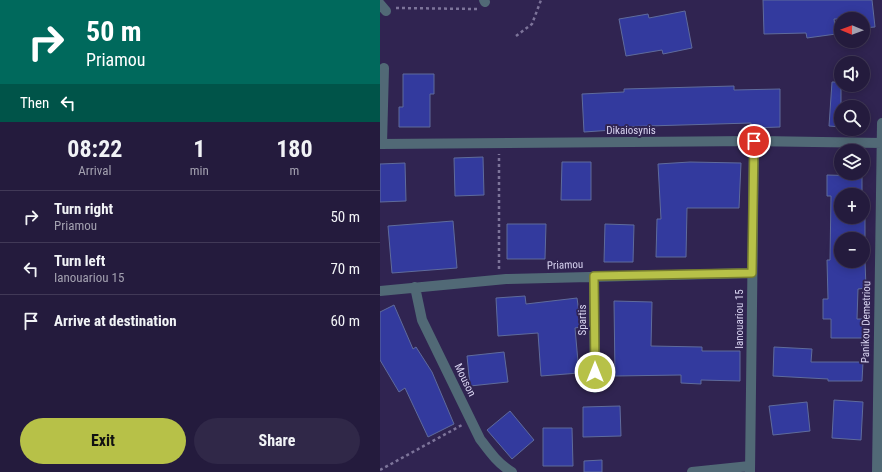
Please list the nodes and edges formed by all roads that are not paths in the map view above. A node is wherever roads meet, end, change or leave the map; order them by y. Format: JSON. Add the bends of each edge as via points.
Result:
{"nodes":[{"id":1,"x":384,"y":68,"type":"dead end"},
{"id":2,"x":882,"y":123,"type":"edge"},
{"id":3,"x":754,"y":141,"type":"junction"},
{"id":4,"x":882,"y":142,"type":"edge"},
{"id":5,"x":381,"y":144,"type":"edge"},
{"id":6,"x":752,"y":273,"type":"junction"},
{"id":7,"x":594,"y":276,"type":"junction"},
{"id":8,"x":415,"y":287,"type":"junction"},
{"id":9,"x":380,"y":291,"type":"edge"},
{"id":10,"x":880,"y":322,"type":"edge"},
{"id":11,"x":595,"y":388,"type":"dead end"},
{"id":12,"x":750,"y":469,"type":"edge"},
{"id":13,"x":512,"y":472,"type":"edge"},
{"id":14,"x":692,"y":472,"type":"edge"},
{"id":15,"x":877,"y":472,"type":"edge"}],
"edges":[{"from":1,"to":5,"type":"street"},
{"from":2,"to":4,"type":"street","name":"Panikou Demetriou"},
{"from":3,"to":4,"type":"street","name":"Dikaiosynis"},
{"from":3,"to":5,"type":"street","name":"Dikaiosynis"},
{"from":3,"to":6,"type":"street","name":"Ianouariou 15"},
{"from":4,"to":10,"type":"street","name":"Panikou Demetriou"},
{"from":6,"to":7,"type":"street","name":"Priamou"},
{"from":6,"to":12,"type":"street","name":"Ianouariou 15"},
{"from":7,"to":8,"type":"street","name":"Priamou","via":[[499,279]]},
{"from":7,"to":11,"type":"street","name":"Spartis"},
{"from":8,"to":9,"type":"street","name":"Priamou"},
{"from":8,"to":13,"type":"street","name":"Mouson","via":[[422,320],[480,439],[505,468]]},
{"from":10,"to":15,"type":"street","name":"Panikou Demetriou"},
{"from":12,"to":14,"type":"street"}]}
